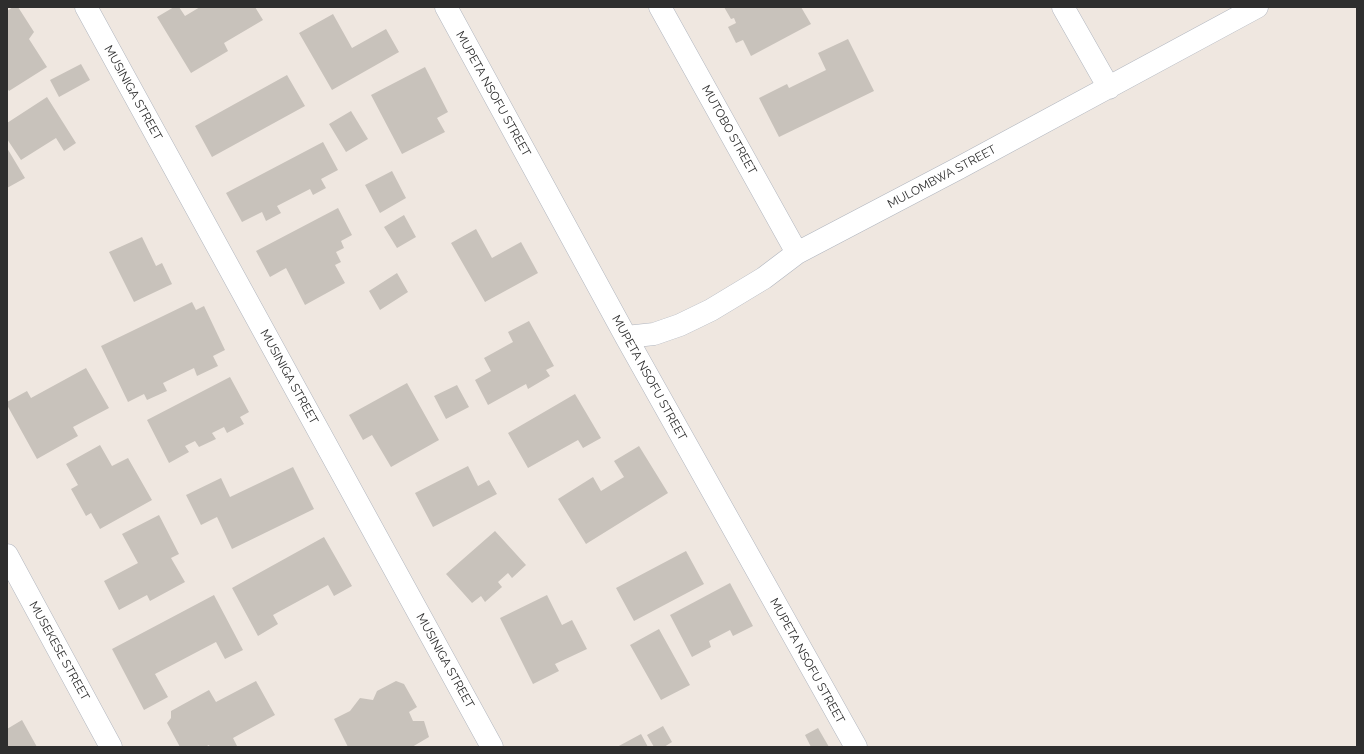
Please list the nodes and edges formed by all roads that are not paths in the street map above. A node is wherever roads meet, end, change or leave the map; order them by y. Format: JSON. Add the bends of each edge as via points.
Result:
{"nodes":[{"id":1,"x":86,"y":7,"type":"edge"},
{"id":2,"x":446,"y":7,"type":"edge"},
{"id":3,"x":660,"y":7,"type":"edge"},
{"id":4,"x":1063,"y":7,"type":"edge"},
{"id":5,"x":1257,"y":7,"type":"edge"},
{"id":6,"x":1109,"y":88,"type":"junction"},
{"id":7,"x":797,"y":253,"type":"junction"},
{"id":8,"x":626,"y":337,"type":"junction"},
{"id":9,"x":7,"y":555,"type":"edge"},
{"id":10,"x":111,"y":747,"type":"edge"},
{"id":11,"x":492,"y":747,"type":"edge"},
{"id":12,"x":856,"y":747,"type":"edge"}],
"edges":[{"from":1,"to":11,"type":"street","name":"MUSINIGA STREET"},
{"from":2,"to":8,"type":"street","name":"MUPETA NSOFU STREET"},
{"from":3,"to":7,"type":"street","name":"MUTOBO STREET"},
{"from":4,"to":6,"type":"street"},
{"from":5,"to":6,"type":"street","name":"MULOMBWA STREET"},
{"from":6,"to":7,"type":"street","name":"MULOMBWA STREET"},
{"from":7,"to":8,"type":"street","name":"MULOMBWA STREET","via":[[764,278],[711,310],[654,334]]},
{"from":8,"to":12,"type":"street","name":"MUPETA NSOFU STREET"},
{"from":9,"to":10,"type":"street","name":"MUSEKESE STREET"}]}
